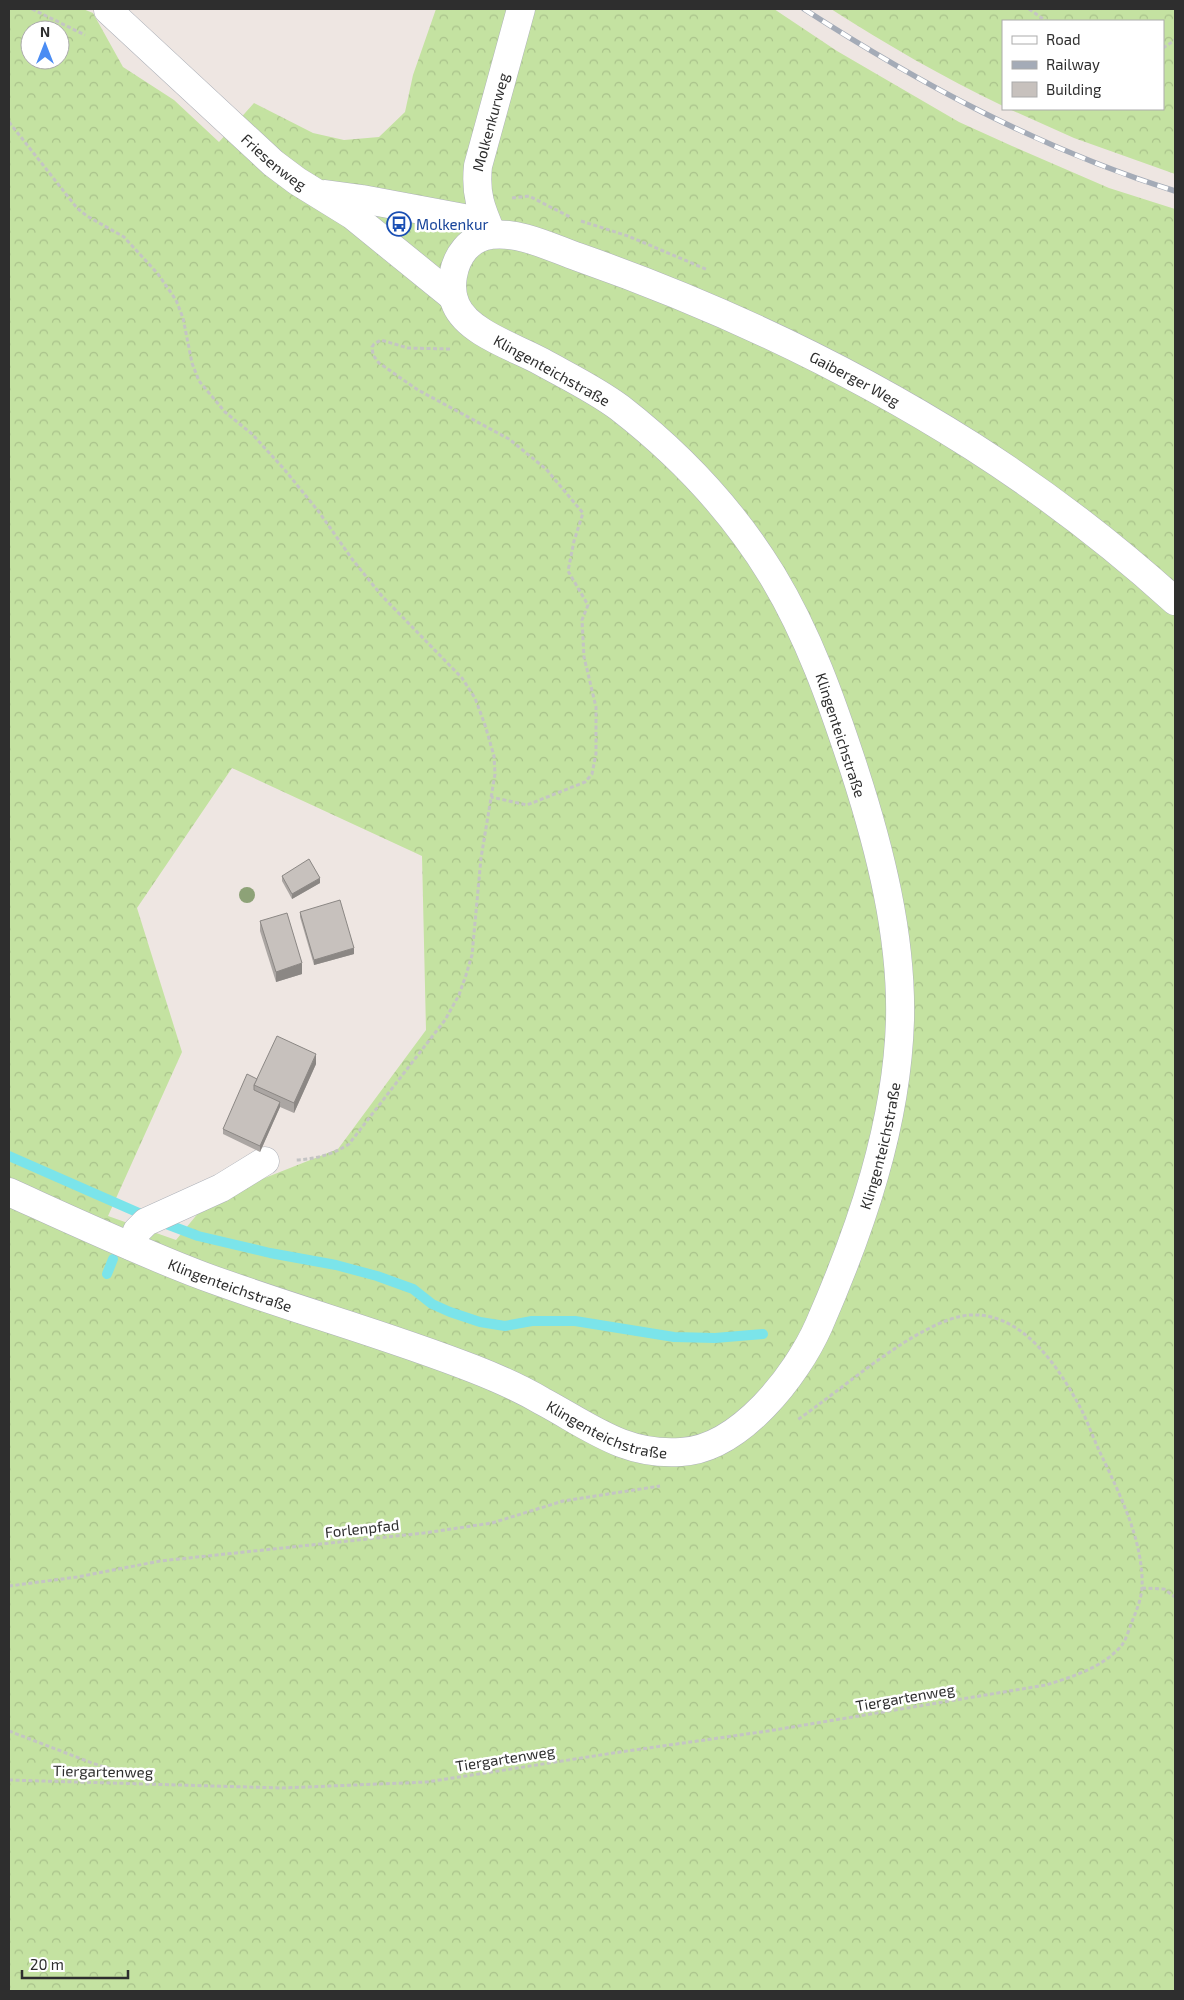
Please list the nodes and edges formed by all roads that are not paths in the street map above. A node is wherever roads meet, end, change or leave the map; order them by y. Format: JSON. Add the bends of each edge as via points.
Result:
{"nodes":[{"id":1,"x":521,"y":9,"type":"edge"},
{"id":2,"x":108,"y":10,"type":"edge"},
{"id":3,"x":318,"y":194,"type":"junction"},
{"id":4,"x":492,"y":234,"type":"junction"},
{"id":5,"x":453,"y":297,"type":"junction"},
{"id":6,"x":1175,"y":601,"type":"edge"},
{"id":7,"x":265,"y":1161,"type":"road end"},
{"id":8,"x":9,"y":1192,"type":"edge"},
{"id":9,"x":130,"y":1246,"type":"junction"}],
"edges":[{"from":1,"to":4,"type":"street","name":"Molkenkurweg","via":[[478,166],[476,185],[480,208]]},
{"from":2,"to":3,"type":"street","name":"Friesenweg","via":[[273,164]]},
{"from":3,"to":4,"type":"street","via":[[444,214],[469,220]]},
{"from":3,"to":5,"type":"street","name":"Friesenweg","via":[[352,215]]},
{"from":4,"to":5,"type":"street","via":[[468,245],[458,258],[453,275]]},
{"from":4,"to":6,"type":"street","name":"Gaiberger Weg","via":[[539,243],[622,272],[832,366],[903,404],[1054,500]]},
{"from":5,"to":9,"type":"street","name":"Klingenteichstraße","via":[[457,310],[480,331],[615,404],[700,480],[772,575],[818,664],[842,730],[872,834],[894,931],[898,974],[900,1020],[890,1111],[859,1222],[843,1269],[808,1350],[787,1379],[736,1431],[697,1450],[678,1453],[640,1450],[616,1443],[535,1397],[473,1368],[201,1275]]},
{"from":7,"to":9,"type":"street","via":[[221,1188],[146,1222]]},
{"from":8,"to":9,"type":"street","name":"Klingenteichstraße"}]}
